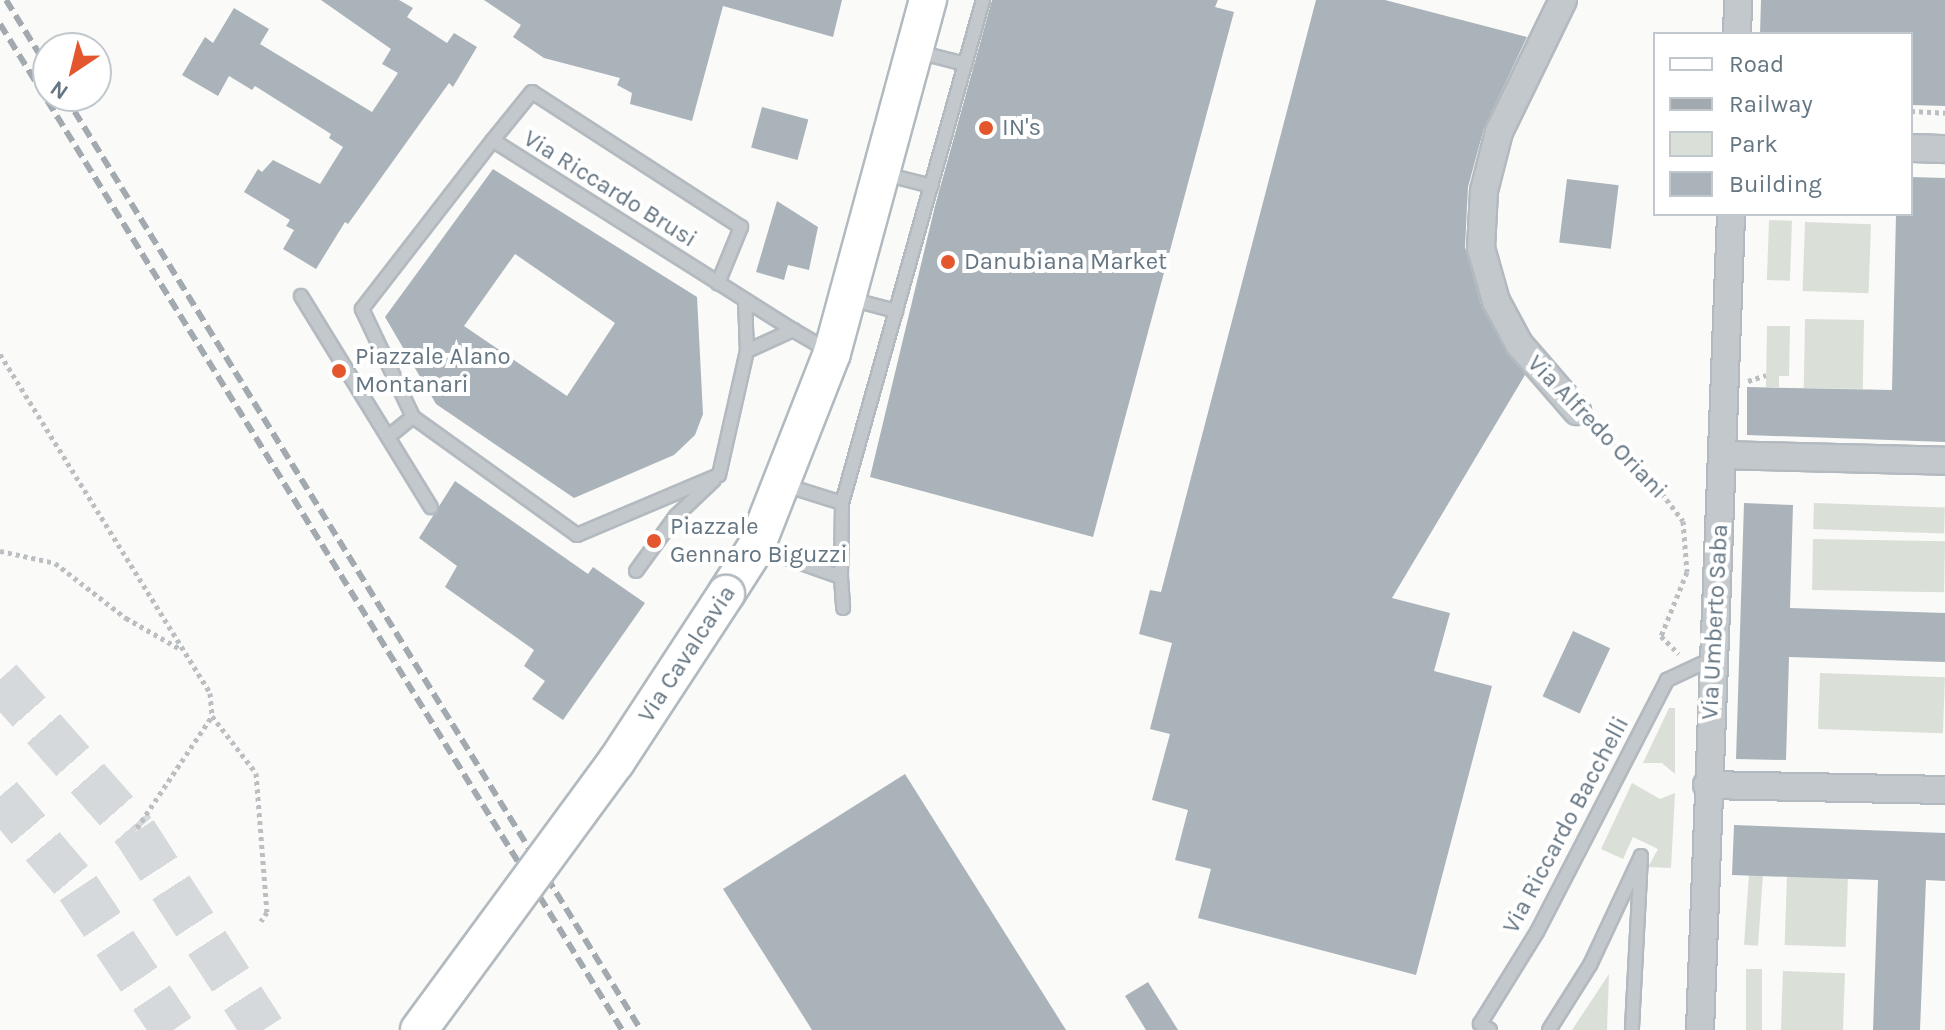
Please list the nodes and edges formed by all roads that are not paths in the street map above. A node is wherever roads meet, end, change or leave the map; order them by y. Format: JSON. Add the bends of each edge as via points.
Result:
{"nodes":[{"id":1,"x":928,"y":0,"type":"edge"},
{"id":2,"x":983,"y":0,"type":"edge"},
{"id":3,"x":1563,"y":0,"type":"edge"},
{"id":4,"x":1738,"y":0,"type":"edge"},
{"id":5,"x":1737,"y":32,"type":"edge"},
{"id":6,"x":915,"y":51,"type":"junction"},
{"id":7,"x":965,"y":64,"type":"junction"},
{"id":8,"x":493,"y":140,"type":"junction"},
{"id":9,"x":1913,"y":148,"type":"edge"},
{"id":10,"x":1945,"y":149,"type":"edge"},
{"id":11,"x":881,"y":173,"type":"junction"},
{"id":12,"x":932,"y":186,"type":"junction"},
{"id":13,"x":1731,"y":216,"type":"edge"},
{"id":14,"x":718,"y":283,"type":"junction"},
{"id":15,"x":301,"y":296,"type":"dead end"},
{"id":16,"x":847,"y":298,"type":"junction"},
{"id":17,"x":745,"y":300,"type":"junction"},
{"id":18,"x":896,"y":311,"type":"junction"},
{"id":19,"x":793,"y":330,"type":"junction"},
{"id":20,"x":747,"y":351,"type":"junction"},
{"id":21,"x":832,"y":353,"type":"junction"},
{"id":22,"x":1577,"y":411,"type":"road end"},
{"id":23,"x":413,"y":417,"type":"junction"},
{"id":24,"x":388,"y":437,"type":"junction"},
{"id":25,"x":1723,"y":455,"type":"junction"},
{"id":26,"x":1945,"y":461,"type":"edge"},
{"id":27,"x":719,"y":475,"type":"junction"},
{"id":28,"x":783,"y":484,"type":"junction"},
{"id":29,"x":842,"y":503,"type":"junction"},
{"id":30,"x":431,"y":507,"type":"dead end"},
{"id":31,"x":756,"y":547,"type":"junction"},
{"id":32,"x":636,"y":571,"type":"dead end"},
{"id":33,"x":841,"y":577,"type":"junction"},
{"id":34,"x":843,"y":608,"type":"dead end"},
{"id":35,"x":1702,"y":663,"type":"junction"},
{"id":36,"x":1707,"y":785,"type":"junction"},
{"id":37,"x":1945,"y":790,"type":"edge"},
{"id":38,"x":419,"y":1030,"type":"edge"},
{"id":39,"x":1490,"y":1030,"type":"edge"},
{"id":40,"x":1549,"y":1030,"type":"edge"},
{"id":41,"x":1632,"y":1030,"type":"edge"},
{"id":42,"x":1700,"y":1030,"type":"edge"}],
"edges":[{"from":1,"to":6,"type":"main road","name":"Via Cavalcavia"},
{"from":2,"to":7,"type":"lane"},
{"from":3,"to":22,"type":"street","name":"Via Alfredo Oriani","via":[[1499,132],[1484,191],[1481,248],[1496,301],[1519,344]]},
{"from":4,"to":5,"type":"street"},
{"from":6,"to":7,"type":"lane"},
{"from":6,"to":11,"type":"main road","name":"Via Cavalcavia"},
{"from":7,"to":12,"type":"lane"},
{"from":8,"to":14,"type":"lane","name":"Via Riccardo Brusi"},
{"from":8,"to":14,"type":"lane","via":[[532,92],[741,227]]},
{"from":8,"to":23,"type":"lane","name":"Via Riccardo Brusi","via":[[362,309]]},
{"from":9,"to":10,"type":"street"},
{"from":11,"to":12,"type":"lane"},
{"from":11,"to":16,"type":"main road","name":"Via Cavalcavia"},
{"from":12,"to":18,"type":"lane"},
{"from":13,"to":25,"type":"street","name":"Via Umberto Saba"},
{"from":14,"to":17,"type":"lane","name":"Via Riccardo Brusi"},
{"from":15,"to":24,"type":"lane"},
{"from":16,"to":18,"type":"lane"},
{"from":16,"to":21,"type":"main road","name":"Via Cavalcavia"},
{"from":17,"to":19,"type":"lane","name":"Via Riccardo Brusi"},
{"from":17,"to":20,"type":"lane"},
{"from":18,"to":29,"type":"lane"},
{"from":19,"to":20,"type":"lane"},
{"from":19,"to":21,"type":"lane","name":"Via Riccardo Brusi"},
{"from":20,"to":27,"type":"lane"},
{"from":21,"to":28,"type":"main road","name":"Via Cavalcavia"},
{"from":23,"to":24,"type":"lane"},
{"from":23,"to":27,"type":"lane","name":"Via Riccardo Brusi","via":[[577,535]]},
{"from":24,"to":30,"type":"lane"},
{"from":25,"to":26,"type":"street"},
{"from":25,"to":35,"type":"street","name":"Via Umberto Saba"},
{"from":27,"to":32,"type":"lane","via":[[676,516]]},
{"from":28,"to":29,"type":"lane"},
{"from":28,"to":31,"type":"main road","name":"Via Cavalcavia"},
{"from":29,"to":33,"type":"lane"},
{"from":31,"to":33,"type":"lane"},
{"from":31,"to":38,"type":"main road","name":"Via Cavalcavia","bridge":true,"via":[[616,762]]},
{"from":33,"to":34,"type":"lane"},
{"from":35,"to":36,"type":"street","name":"Via Umberto Saba"},
{"from":35,"to":39,"type":"lane","name":"Via Riccardo Bacchelli","via":[[1667,680],[1537,932],[1480,1024]]},
{"from":36,"to":37,"type":"street"},
{"from":36,"to":42,"type":"street","name":"Via Umberto Saba"},
{"from":40,"to":41,"type":"lane","via":[[1590,965],[1641,856]]}]}
